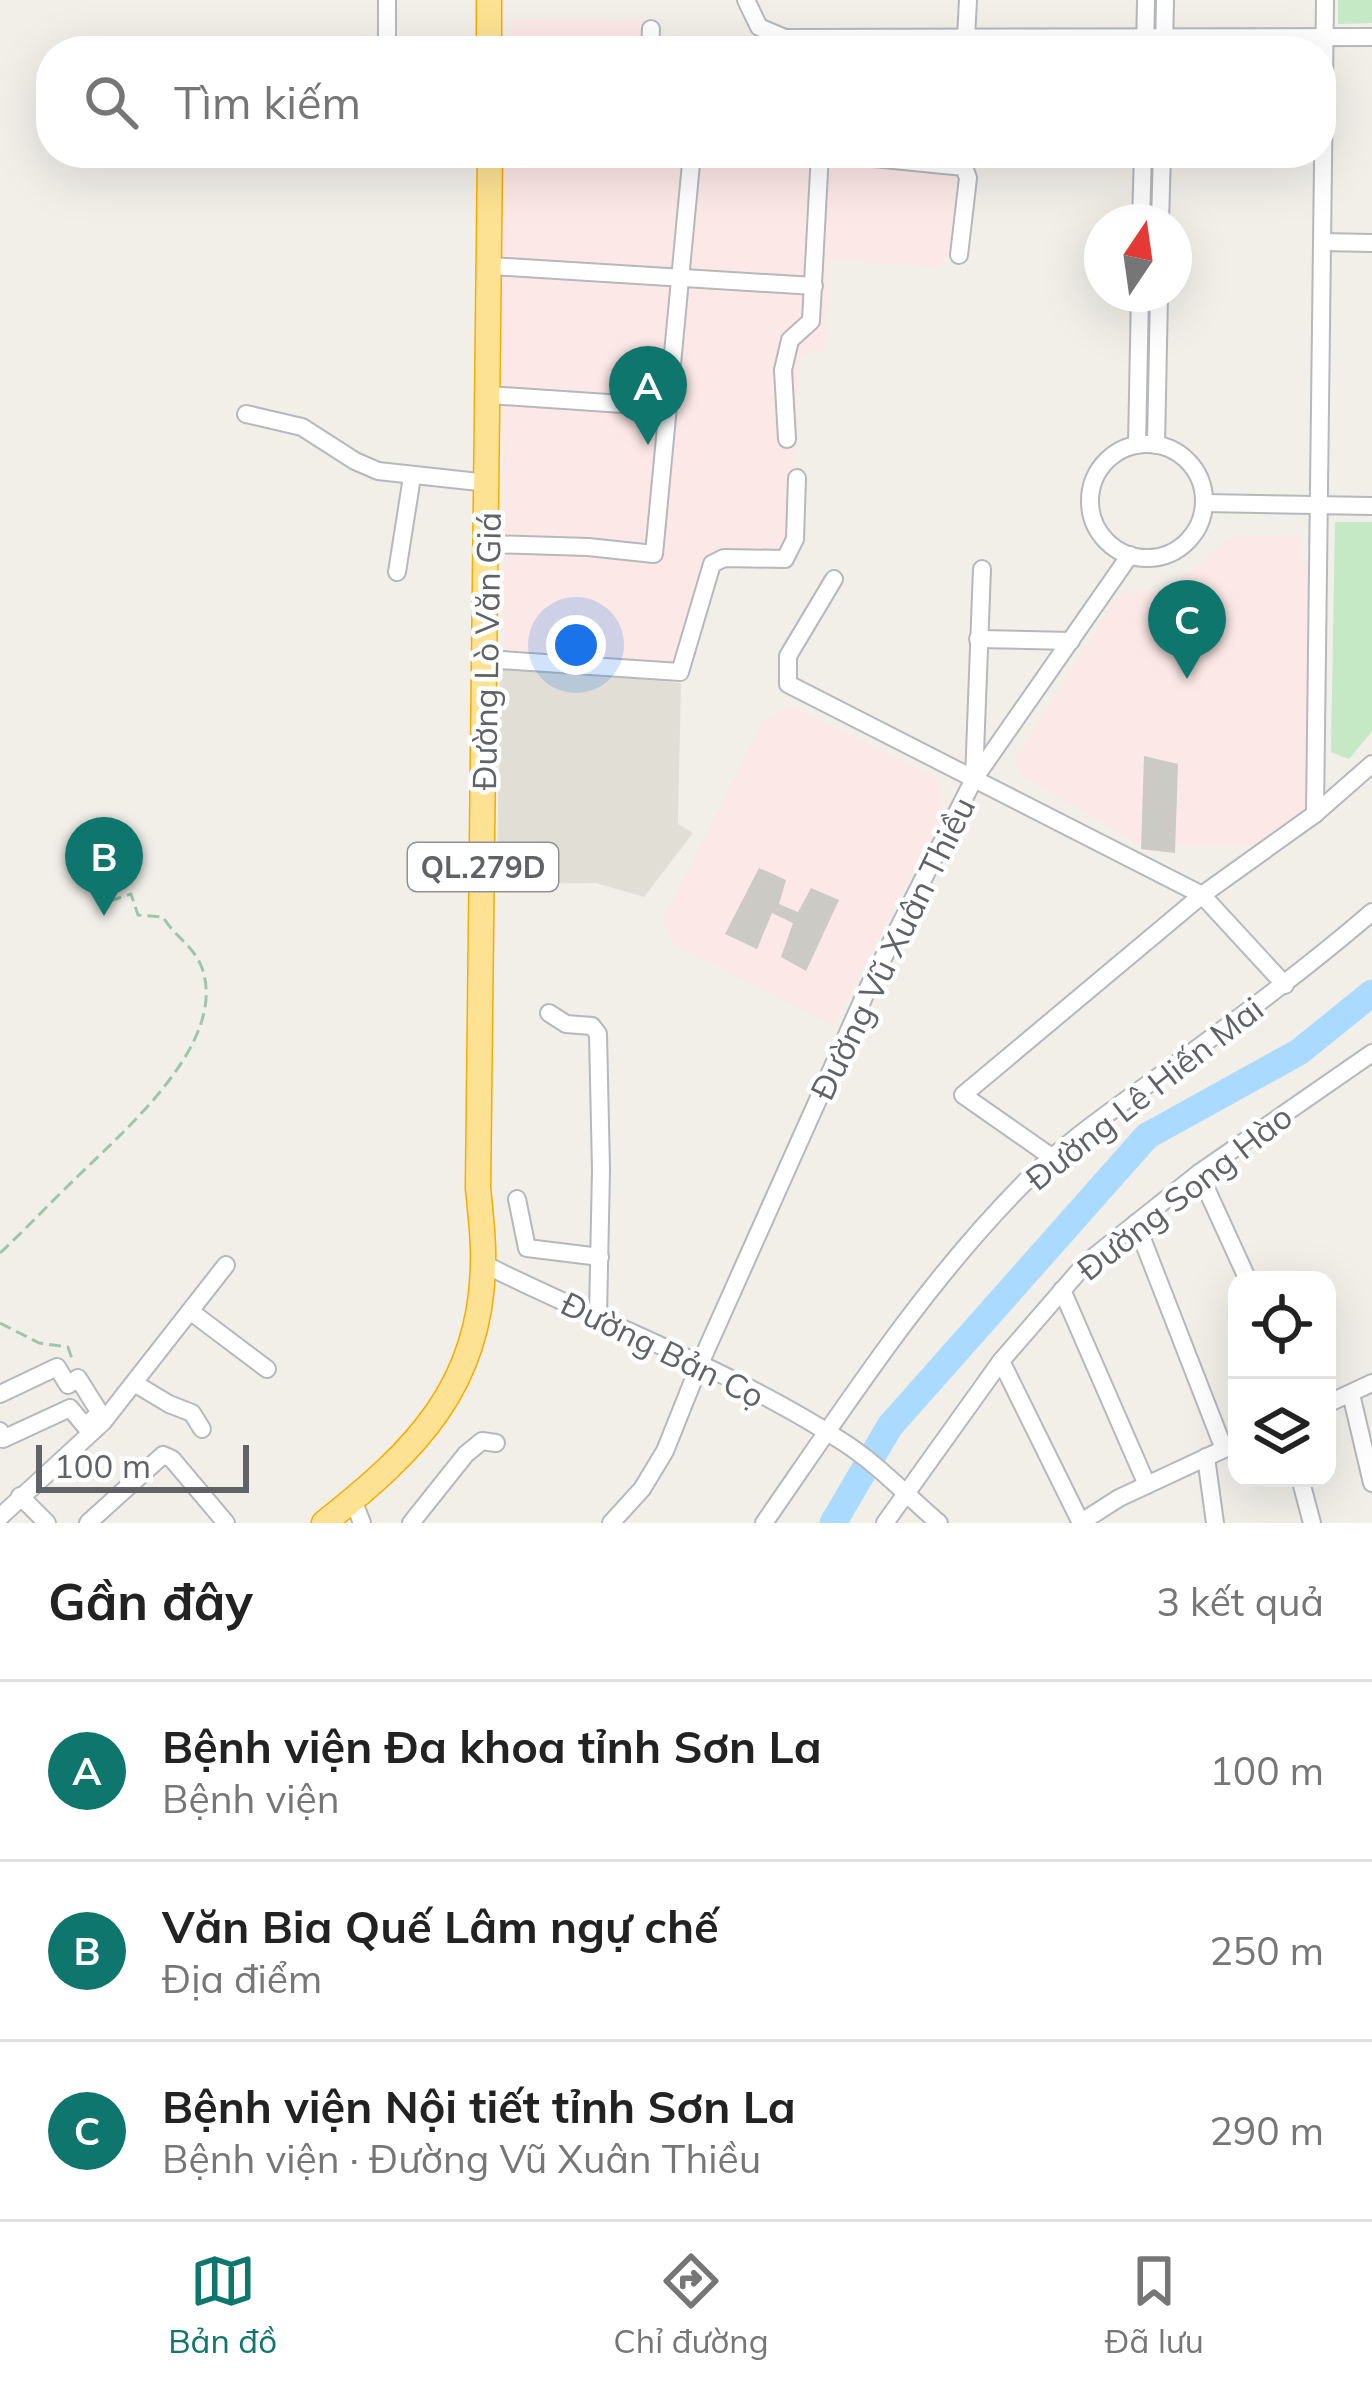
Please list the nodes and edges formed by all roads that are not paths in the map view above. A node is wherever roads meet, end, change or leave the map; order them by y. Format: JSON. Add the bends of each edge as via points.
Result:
{"nodes":[{"id":1,"x":387,"y":0,"type":"edge"},
{"id":2,"x":489,"y":0,"type":"edge"},
{"id":3,"x":746,"y":0,"type":"edge"},
{"id":4,"x":968,"y":0,"type":"edge"},
{"id":5,"x":1146,"y":0,"type":"edge"},
{"id":6,"x":1165,"y":0,"type":"edge"},
{"id":7,"x":1325,"y":0,"type":"edge"},
{"id":8,"x":652,"y":29,"type":"dead end"},
{"id":9,"x":386,"y":36,"type":"edge"},
{"id":10,"x":489,"y":36,"type":"edge"},
{"id":11,"x":651,"y":36,"type":"edge"},
{"id":12,"x":780,"y":36,"type":"edge"},
{"id":13,"x":966,"y":36,"type":"edge"},
{"id":14,"x":1153,"y":36,"type":"edge"},
{"id":15,"x":1156,"y":36,"type":"edge"},
{"id":16,"x":1324,"y":36,"type":"edge"},
{"id":17,"x":1336,"y":37,"type":"edge"},
{"id":18,"x":1372,"y":37,"type":"edge"},
{"id":19,"x":490,"y":168,"type":"edge"},
{"id":20,"x":690,"y":168,"type":"edge"},
{"id":21,"x":821,"y":168,"type":"edge"},
{"id":22,"x":964,"y":168,"type":"edge"},
{"id":23,"x":1143,"y":168,"type":"edge"},
{"id":24,"x":1162,"y":168,"type":"edge"},
{"id":25,"x":1323,"y":168,"type":"edge"},
{"id":26,"x":1142,"y":204,"type":"edge"},
{"id":27,"x":1161,"y":204,"type":"edge"},
{"id":28,"x":1322,"y":242,"type":"junction"},
{"id":29,"x":1372,"y":243,"type":"edge"},
{"id":30,"x":959,"y":256,"type":"dead end"},
{"id":31,"x":491,"y":266,"type":"junction"},
{"id":32,"x":678,"y":275,"type":"junction"},
{"id":33,"x":814,"y":286,"type":"junction"},
{"id":34,"x":1141,"y":312,"type":"edge"},
{"id":35,"x":1157,"y":312,"type":"edge"},
{"id":36,"x":490,"y":395,"type":"junction"},
{"id":37,"x":667,"y":407,"type":"junction"},
{"id":38,"x":246,"y":414,"type":"dead end"},
{"id":39,"x":787,"y":439,"type":"dead end"},
{"id":40,"x":1146,"y":445,"type":"junction"},
{"id":41,"x":412,"y":477,"type":"junction"},
{"id":42,"x":797,"y":478,"type":"dead end"},
{"id":43,"x":488,"y":483,"type":"junction"},
{"id":44,"x":1204,"y":503,"type":"junction"},
{"id":45,"x":1319,"y":505,"type":"junction"},
{"id":46,"x":1372,"y":506,"type":"edge"},
{"id":47,"x":488,"y":544,"type":"junction"},
{"id":48,"x":1130,"y":555,"type":"junction"},
{"id":49,"x":982,"y":569,"type":"dead end"},
{"id":50,"x":397,"y":572,"type":"dead end"},
{"id":51,"x":834,"y":579,"type":"dead end"},
{"id":52,"x":978,"y":639,"type":"junction"},
{"id":53,"x":1071,"y":641,"type":"junction"},
{"id":54,"x":486,"y":659,"type":"junction"},
{"id":55,"x":1372,"y":764,"type":"edge"},
{"id":56,"x":974,"y":779,"type":"junction"},
{"id":57,"x":1316,"y":814,"type":"junction"},
{"id":58,"x":1202,"y":895,"type":"junction"},
{"id":59,"x":1372,"y":912,"type":"edge"},
{"id":60,"x":1285,"y":985,"type":"junction"},
{"id":61,"x":549,"y":1013,"type":"dead end"},
{"id":62,"x":1372,"y":1053,"type":"edge"},
{"id":63,"x":1053,"y":1158,"type":"junction"},
{"id":64,"x":1199,"y":1173,"type":"junction"},
{"id":65,"x":518,"y":1199,"type":"dead end"},
{"id":66,"x":1136,"y":1223,"type":"junction"},
{"id":67,"x":600,"y":1257,"type":"junction"},
{"id":68,"x":226,"y":1264,"type":"dead end"},
{"id":69,"x":484,"y":1264,"type":"junction"},
{"id":70,"x":1244,"y":1271,"type":"edge"},
{"id":71,"x":1062,"y":1290,"type":"junction"},
{"id":72,"x":190,"y":1311,"type":"junction"},
{"id":73,"x":598,"y":1315,"type":"junction"},
{"id":74,"x":1001,"y":1360,"type":"junction"},
{"id":75,"x":698,"y":1366,"type":"junction"},
{"id":76,"x":267,"y":1369,"type":"dead end"},
{"id":77,"x":134,"y":1383,"type":"junction"},
{"id":78,"x":1372,"y":1383,"type":"edge"},
{"id":79,"x":0,"y":1394,"type":"edge"},
{"id":80,"x":1351,"y":1394,"type":"junction"},
{"id":81,"x":1336,"y":1400,"type":"edge"},
{"id":82,"x":202,"y":1429,"type":"dead end"},
{"id":83,"x":0,"y":1431,"type":"edge"},
{"id":84,"x":832,"y":1436,"type":"junction"},
{"id":85,"x":496,"y":1443,"type":"dead end"},
{"id":86,"x":1222,"y":1450,"type":"edge"},
{"id":87,"x":1372,"y":1483,"type":"edge"},
{"id":88,"x":1148,"y":1485,"type":"junction"},
{"id":89,"x":1302,"y":1487,"type":"edge"},
{"id":90,"x":904,"y":1489,"type":"junction"},
{"id":91,"x":20,"y":1496,"type":"junction"},
{"id":92,"x":2,"y":1511,"type":"edge"},
{"id":93,"x":358,"y":1512,"type":"edge"},
{"id":94,"x":47,"y":1523,"type":"edge"},
{"id":95,"x":88,"y":1523,"type":"edge"},
{"id":96,"x":226,"y":1523,"type":"edge"},
{"id":97,"x":325,"y":1523,"type":"edge"},
{"id":98,"x":411,"y":1523,"type":"edge"},
{"id":99,"x":611,"y":1523,"type":"edge"},
{"id":100,"x":764,"y":1523,"type":"edge"},
{"id":101,"x":885,"y":1523,"type":"edge"},
{"id":102,"x":938,"y":1523,"type":"edge"},
{"id":103,"x":1080,"y":1523,"type":"edge"},
{"id":104,"x":1215,"y":1523,"type":"edge"},
{"id":105,"x":1312,"y":1523,"type":"edge"}],
"edges":[{"from":1,"to":9,"type":"street"},
{"from":2,"to":10,"type":"highway"},
{"from":3,"to":12,"type":"street","via":[[759,27]]},
{"from":4,"to":13,"type":"street"},
{"from":5,"to":14,"type":"street"},
{"from":6,"to":15,"type":"street"},
{"from":7,"to":16,"type":"street"},
{"from":8,"to":11,"type":"street"},
{"from":17,"to":18,"type":"street"},
{"from":19,"to":31,"type":"highway","name":"Đường Lò Văn Giá","number":"QL.279D"},
{"from":20,"to":32,"type":"street"},
{"from":21,"to":33,"type":"street"},
{"from":22,"to":30,"type":"street"},
{"from":23,"to":26,"type":"street"},
{"from":24,"to":27,"type":"street"},
{"from":25,"to":28,"type":"street"},
{"from":28,"to":29,"type":"street"},
{"from":28,"to":45,"type":"street"},
{"from":31,"to":32,"type":"street"},
{"from":31,"to":36,"type":"highway","name":"Đường Lò Văn Giá","number":"QL.279D"},
{"from":32,"to":33,"type":"street"},
{"from":32,"to":37,"type":"street"},
{"from":33,"to":39,"type":"street","via":[[811,321],[790,340],[783,370]]},
{"from":34,"to":40,"type":"street"},
{"from":35,"to":40,"type":"street"},
{"from":36,"to":37,"type":"street"},
{"from":36,"to":43,"type":"highway","name":"Đường Lò Văn Giá","number":"QL.279D"},
{"from":37,"to":47,"type":"street","via":[[654,554]]},
{"from":38,"to":41,"type":"street","via":[[302,427],[367,467]]},
{"from":40,"to":44,"type":"street","via":[[1189,462]]},
{"from":40,"to":48,"type":"street","via":[[1104,464],[1090,498],[1100,533]]},
{"from":41,"to":43,"type":"street"},
{"from":41,"to":50,"type":"street"},
{"from":42,"to":54,"type":"street","via":[[795,539],[785,559],[712,564],[680,672]]},
{"from":43,"to":47,"type":"highway","name":"Đường Lò Văn Giá","number":"QL.279D"},
{"from":44,"to":45,"type":"street"},
{"from":44,"to":48,"type":"street","via":[[1184,545],[1149,558]]},
{"from":45,"to":46,"type":"street"},
{"from":45,"to":57,"type":"street"},
{"from":47,"to":54,"type":"highway","name":"Đường Lò Văn Giá","number":"QL.279D"},
{"from":48,"to":53,"type":"street","name":"Đường Vũ Xuân Thiều"},
{"from":49,"to":52,"type":"street"},
{"from":51,"to":56,"type":"street","via":[[788,656],[788,684]]},
{"from":52,"to":53,"type":"street"},
{"from":52,"to":56,"type":"street"},
{"from":53,"to":56,"type":"street","name":"Đường Vũ Xuân Thiều"},
{"from":54,"to":69,"type":"highway","name":"Đường Lò Văn Giá","number":"QL.279D","via":[[478,1187]]},
{"from":55,"to":57,"type":"street"},
{"from":56,"to":58,"type":"street"},
{"from":56,"to":75,"type":"street","name":"Đường Vũ Xuân Thiều","via":[[868,988]]},
{"from":57,"to":58,"type":"street"},
{"from":58,"to":60,"type":"street"},
{"from":58,"to":63,"type":"street","via":[[963,1095]]},
{"from":59,"to":60,"type":"street","name":"Đường Lê Hiến Mai"},
{"from":60,"to":63,"type":"street","name":"Đường Lê Hiến Mai"},
{"from":61,"to":67,"type":"street","via":[[598,1034]]},
{"from":62,"to":64,"type":"street","name":"Đường Song Hào"},
{"from":63,"to":84,"type":"street","name":"Đường Lê Hiến Mai","via":[[942,1271]]},
{"from":64,"to":66,"type":"street","name":"Đường Song Hào"},
{"from":64,"to":70,"type":"street"},
{"from":65,"to":67,"type":"street","via":[[527,1248]]},
{"from":66,"to":71,"type":"street","name":"Đường Song Hào"},
{"from":66,"to":86,"type":"street"},
{"from":67,"to":73,"type":"street"},
{"from":68,"to":72,"type":"street"},
{"from":69,"to":73,"type":"street","name":"Đường Bản Cọ"},
{"from":69,"to":93,"type":"highway","name":"Đường Lò Văn Giá","number":"QL.279D","via":[[463,1370],[443,1409]]},
{"from":71,"to":74,"type":"street","name":"Đường Song Hào"},
{"from":71,"to":88,"type":"street"},
{"from":72,"to":76,"type":"street"},
{"from":72,"to":77,"type":"street"},
{"from":73,"to":75,"type":"street","name":"Đường Bản Cọ"},
{"from":74,"to":90,"type":"street","name":"Đường Song Hào"},
{"from":74,"to":103,"type":"street"},
{"from":75,"to":84,"type":"street","name":"Đường Bản Cọ"},
{"from":75,"to":99,"type":"street","name":"Đường Vũ Xuân Thiều","via":[[665,1451]]},
{"from":77,"to":82,"type":"street","via":[[189,1410]]},
{"from":77,"to":91,"type":"street"},
{"from":78,"to":80,"type":"street"},
{"from":79,"to":83,"type":"street","via":[[58,1367],[68,1385],[78,1378],[100,1413],[85,1426],[70,1408],[3,1439]]},
{"from":80,"to":81,"type":"street"},
{"from":80,"to":87,"type":"street"},
{"from":84,"to":90,"type":"street","name":"Đường Bản Cọ"},
{"from":84,"to":100,"type":"street","name":"Đường Lê Hiến Mai"},
{"from":85,"to":98,"type":"street","via":[[466,1454]]},
{"from":86,"to":88,"type":"street"},
{"from":86,"to":104,"type":"street"},
{"from":88,"to":103,"type":"street"},
{"from":89,"to":105,"type":"street"},
{"from":90,"to":101,"type":"street","name":"Đường Song Hào"},
{"from":90,"to":102,"type":"street"},
{"from":91,"to":92,"type":"street"},
{"from":91,"to":94,"type":"street"},
{"from":93,"to":97,"type":"highway","name":"Đường Lò Văn Giá","number":"QL.279D"},
{"from":95,"to":96,"type":"street","via":[[163,1455]]}]}
